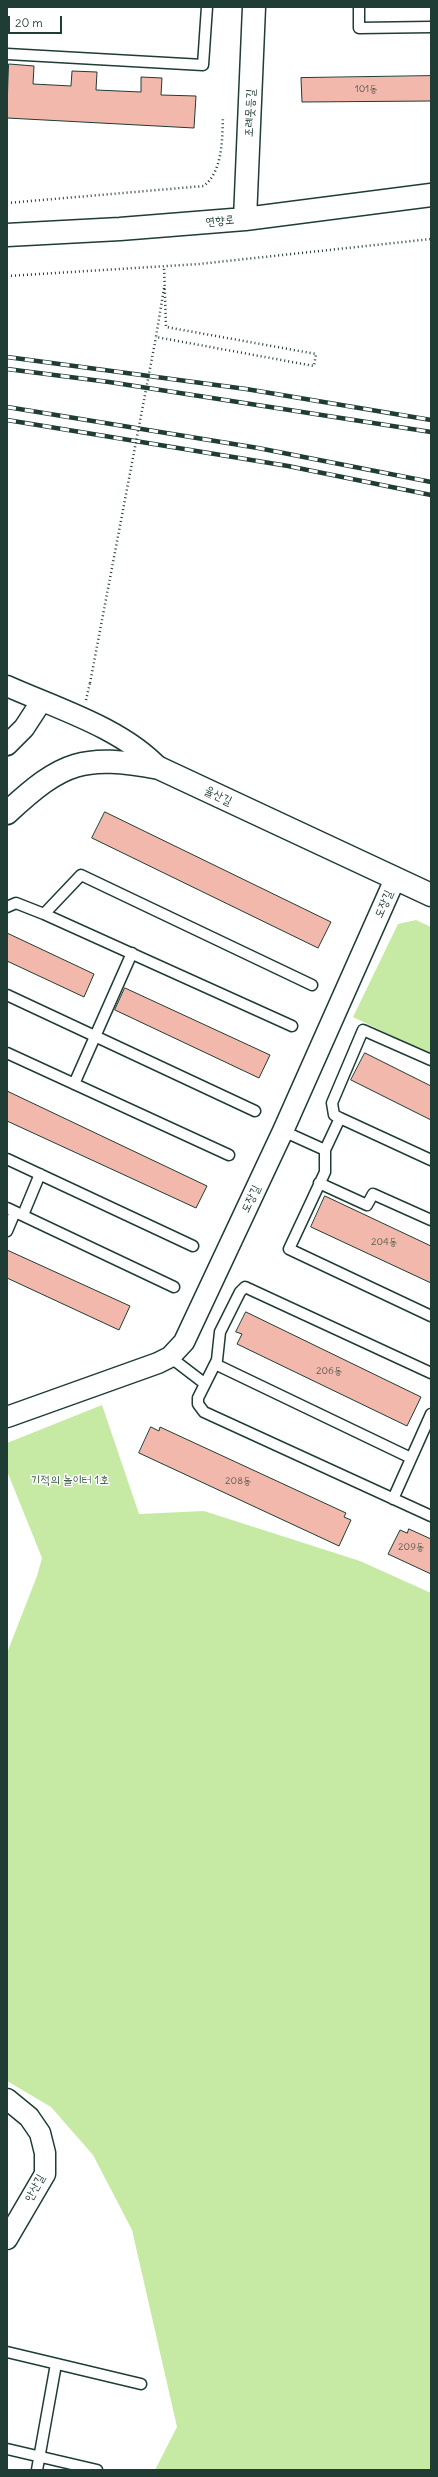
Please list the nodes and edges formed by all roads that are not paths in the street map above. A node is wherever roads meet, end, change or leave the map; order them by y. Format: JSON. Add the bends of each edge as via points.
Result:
{"nodes":[{"id":1,"x":207,"y":7,"type":"edge"},
{"id":2,"x":254,"y":7,"type":"edge"},
{"id":3,"x":359,"y":7,"type":"edge"},
{"id":4,"x":431,"y":27,"type":"edge"},
{"id":5,"x":7,"y":54,"type":"edge"},
{"id":6,"x":431,"y":195,"type":"edge"},
{"id":7,"x":245,"y":219,"type":"junction"},
{"id":8,"x":7,"y":235,"type":"edge"},
{"id":9,"x":7,"y":686,"type":"edge"},
{"id":10,"x":41,"y":702,"type":"junction"},
{"id":11,"x":7,"y":745,"type":"edge"},
{"id":12,"x":159,"y":768,"type":"junction"},
{"id":13,"x":7,"y":813,"type":"edge"},
{"id":14,"x":395,"y":879,"type":"junction"},
{"id":15,"x":431,"y":895,"type":"edge"},
{"id":16,"x":7,"y":907,"type":"edge"},
{"id":17,"x":44,"y":914,"type":"junction"},
{"id":18,"x":132,"y":953,"type":"junction"},
{"id":19,"x":312,"y":985,"type":"dead end"},
{"id":20,"x":7,"y":995,"type":"edge"},
{"id":21,"x":292,"y":1026,"type":"dead end"},
{"id":22,"x":95,"y":1036,"type":"junction"},
{"id":23,"x":7,"y":1053,"type":"edge"},
{"id":24,"x":431,"y":1060,"type":"edge"},
{"id":25,"x":74,"y":1084,"type":"junction"},
{"id":26,"x":255,"y":1111,"type":"dead end"},
{"id":27,"x":340,"y":1118,"type":"junction"},
{"id":28,"x":283,"y":1131,"type":"junction"},
{"id":29,"x":324,"y":1150,"type":"junction"},
{"id":30,"x":230,"y":1154,"type":"dead end"},
{"id":31,"x":7,"y":1159,"type":"edge"},
{"id":32,"x":431,"y":1160,"type":"edge"},
{"id":33,"x":40,"y":1174,"type":"junction"},
{"id":34,"x":319,"y":1183,"type":"junction"},
{"id":35,"x":15,"y":1212,"type":"edge"},
{"id":36,"x":431,"y":1220,"type":"edge"},
{"id":37,"x":7,"y":1231,"type":"edge"},
{"id":38,"x":193,"y":1246,"type":"dead end"},
{"id":39,"x":174,"y":1286,"type":"dead end"},
{"id":40,"x":431,"y":1316,"type":"edge"},
{"id":41,"x":170,"y":1357,"type":"junction"},
{"id":42,"x":215,"y":1364,"type":"junction"},
{"id":43,"x":431,"y":1373,"type":"edge"},
{"id":44,"x":204,"y":1384,"type":"junction"},
{"id":45,"x":431,"y":1414,"type":"edge"},
{"id":46,"x":7,"y":1417,"type":"edge"},
{"id":47,"x":411,"y":1458,"type":"junction"},
{"id":48,"x":393,"y":1498,"type":"junction"},
{"id":49,"x":431,"y":1516,"type":"edge"},
{"id":50,"x":7,"y":2099,"type":"edge"},
{"id":51,"x":7,"y":2239,"type":"edge"},
{"id":52,"x":7,"y":2352,"type":"edge"},
{"id":53,"x":56,"y":2364,"type":"junction"},
{"id":54,"x":141,"y":2384,"type":"dead end"},
{"id":55,"x":7,"y":2449,"type":"edge"},
{"id":56,"x":40,"y":2457,"type":"junction"},
{"id":57,"x":37,"y":2470,"type":"edge"},
{"id":58,"x":97,"y":2470,"type":"edge"}],
"edges":[{"from":1,"to":5,"type":"lane","via":[[203,65]]},
{"from":2,"to":7,"type":"street","name":"조례못등길"},
{"from":3,"to":4,"type":"lane","via":[[359,28]]},
{"from":6,"to":7,"type":"street","name":"연향로"},
{"from":7,"to":8,"type":"street","name":"연향로"},
{"from":9,"to":10,"type":"street"},
{"from":10,"to":11,"type":"street","via":[[24,728]]},
{"from":10,"to":12,"type":"street","via":[[133,745]]},
{"from":12,"to":13,"type":"street","name":"율산길","via":[[110,760],[70,767],[40,784]]},
{"from":12,"to":14,"type":"street","name":"율산길"},
{"from":14,"to":15,"type":"street","name":"율산길"},
{"from":14,"to":28,"type":"street","name":"도장길"},
{"from":16,"to":17,"type":"lane","via":[[16,903]]},
{"from":17,"to":18,"type":"lane"},
{"from":17,"to":19,"type":"lane","via":[[81,876]]},
{"from":18,"to":21,"type":"lane"},
{"from":18,"to":22,"type":"lane"},
{"from":20,"to":22,"type":"lane"},
{"from":22,"to":25,"type":"lane"},
{"from":22,"to":26,"type":"lane"},
{"from":23,"to":25,"type":"lane"},
{"from":24,"to":27,"type":"lane","via":[[363,1030],[332,1103],[334,1115]]},
{"from":25,"to":30,"type":"lane"},
{"from":27,"to":29,"type":"lane"},
{"from":27,"to":32,"type":"lane"},
{"from":28,"to":29,"type":"lane"},
{"from":28,"to":41,"type":"street","name":"도장길","via":[[184,1342]]},
{"from":29,"to":34,"type":"lane","via":[[324,1172]]},
{"from":31,"to":33,"type":"lane"},
{"from":33,"to":35,"type":"lane"},
{"from":33,"to":38,"type":"lane"},
{"from":34,"to":36,"type":"lane","via":[[367,1205],[373,1194]]},
{"from":34,"to":40,"type":"lane","via":[[289,1249]]},
{"from":35,"to":37,"type":"lane"},
{"from":35,"to":39,"type":"lane"},
{"from":41,"to":44,"type":"lane"},
{"from":41,"to":46,"type":"street","name":"도장길"},
{"from":42,"to":43,"type":"lane","via":[[220,1332],[245,1287]]},
{"from":42,"to":44,"type":"lane"},
{"from":42,"to":47,"type":"lane"},
{"from":44,"to":48,"type":"lane","via":[[198,1398],[198,1404],[204,1412]]},
{"from":45,"to":47,"type":"lane"},
{"from":47,"to":48,"type":"lane"},
{"from":48,"to":49,"type":"lane"},
{"from":50,"to":51,"type":"street","name":"안산길","via":[[30,2117],[40,2133],[45,2153],[45,2174]]},
{"from":52,"to":53,"type":"lane"},
{"from":53,"to":54,"type":"lane"},
{"from":53,"to":56,"type":"lane"},
{"from":55,"to":56,"type":"lane"},
{"from":56,"to":57,"type":"lane"},
{"from":56,"to":58,"type":"lane"}]}
